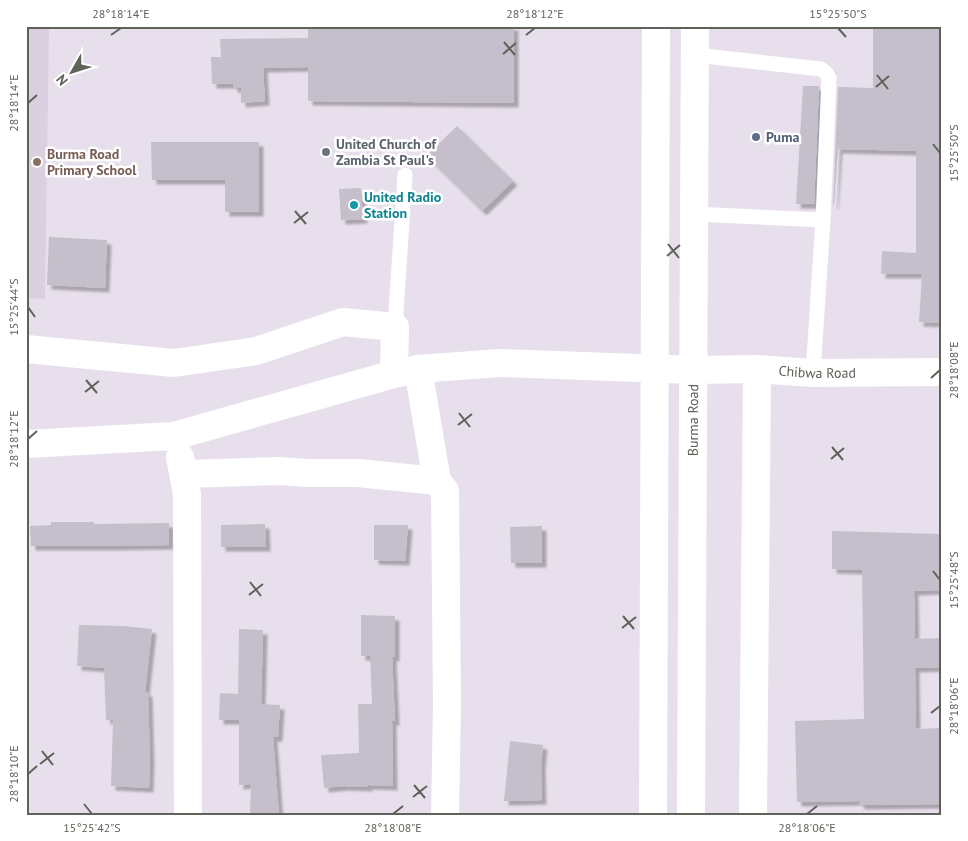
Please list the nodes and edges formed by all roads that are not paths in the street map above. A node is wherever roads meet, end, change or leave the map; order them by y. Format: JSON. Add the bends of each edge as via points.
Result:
{"nodes":[{"id":1,"x":656,"y":26,"type":"edge"},
{"id":2,"x":696,"y":26,"type":"edge"},
{"id":3,"x":696,"y":55,"type":"junction"},
{"id":4,"x":405,"y":175,"type":"dead end"},
{"id":5,"x":694,"y":214,"type":"junction"},
{"id":6,"x":824,"y":220,"type":"junction"},
{"id":7,"x":395,"y":327,"type":"junction"},
{"id":8,"x":26,"y":349,"type":"edge"},
{"id":9,"x":655,"y":368,"type":"junction"},
{"id":10,"x":757,"y":369,"type":"junction"},
{"id":11,"x":694,"y":370,"type":"junction"},
{"id":12,"x":406,"y":371,"type":"junction"},
{"id":13,"x":942,"y":372,"type":"edge"},
{"id":14,"x":814,"y":373,"type":"junction"},
{"id":15,"x":174,"y":436,"type":"junction"},
{"id":16,"x":26,"y":444,"type":"edge"},
{"id":17,"x":184,"y":474,"type":"junction"},
{"id":18,"x":437,"y":481,"type":"junction"},
{"id":19,"x":188,"y":815,"type":"edge"},
{"id":20,"x":445,"y":815,"type":"edge"},
{"id":21,"x":653,"y":815,"type":"edge"},
{"id":22,"x":691,"y":815,"type":"edge"},
{"id":23,"x":753,"y":815,"type":"edge"}],
"edges":[{"from":1,"to":9,"type":"street"},
{"from":2,"to":3,"type":"street","name":"Burma Road"},
{"from":3,"to":5,"type":"street","name":"Burma Road"},
{"from":3,"to":6,"type":"lane","via":[[821,69],[826,73],[829,78]]},
{"from":4,"to":7,"type":"lane"},
{"from":5,"to":6,"type":"lane"},
{"from":5,"to":11,"type":"street","name":"Burma Road"},
{"from":6,"to":14,"type":"lane"},
{"from":7,"to":8,"type":"street","via":[[343,322],[256,351],[174,362]]},
{"from":7,"to":12,"type":"street"},
{"from":9,"to":11,"type":"street","name":"Chibwa Road"},
{"from":9,"to":12,"type":"street","name":"Chibwa Road","via":[[500,363]]},
{"from":9,"to":21,"type":"street"},
{"from":10,"to":11,"type":"street","name":"Chibwa Road"},
{"from":10,"to":14,"type":"street","name":"Chibwa Road"},
{"from":10,"to":23,"type":"street"},
{"from":11,"to":22,"type":"street","name":"Burma Road"},
{"from":12,"to":15,"type":"street","name":"Chibwa Road"},
{"from":12,"to":18,"type":"street"},
{"from":13,"to":14,"type":"street","name":"Chibwa Road"},
{"from":15,"to":16,"type":"street","name":"Chibwa Road"},
{"from":15,"to":17,"type":"street"},
{"from":17,"to":18,"type":"street","via":[[358,473]]},
{"from":17,"to":19,"type":"street","via":[[187,494]]},
{"from":18,"to":20,"type":"street","via":[[444,491],[445,505]]}]}
